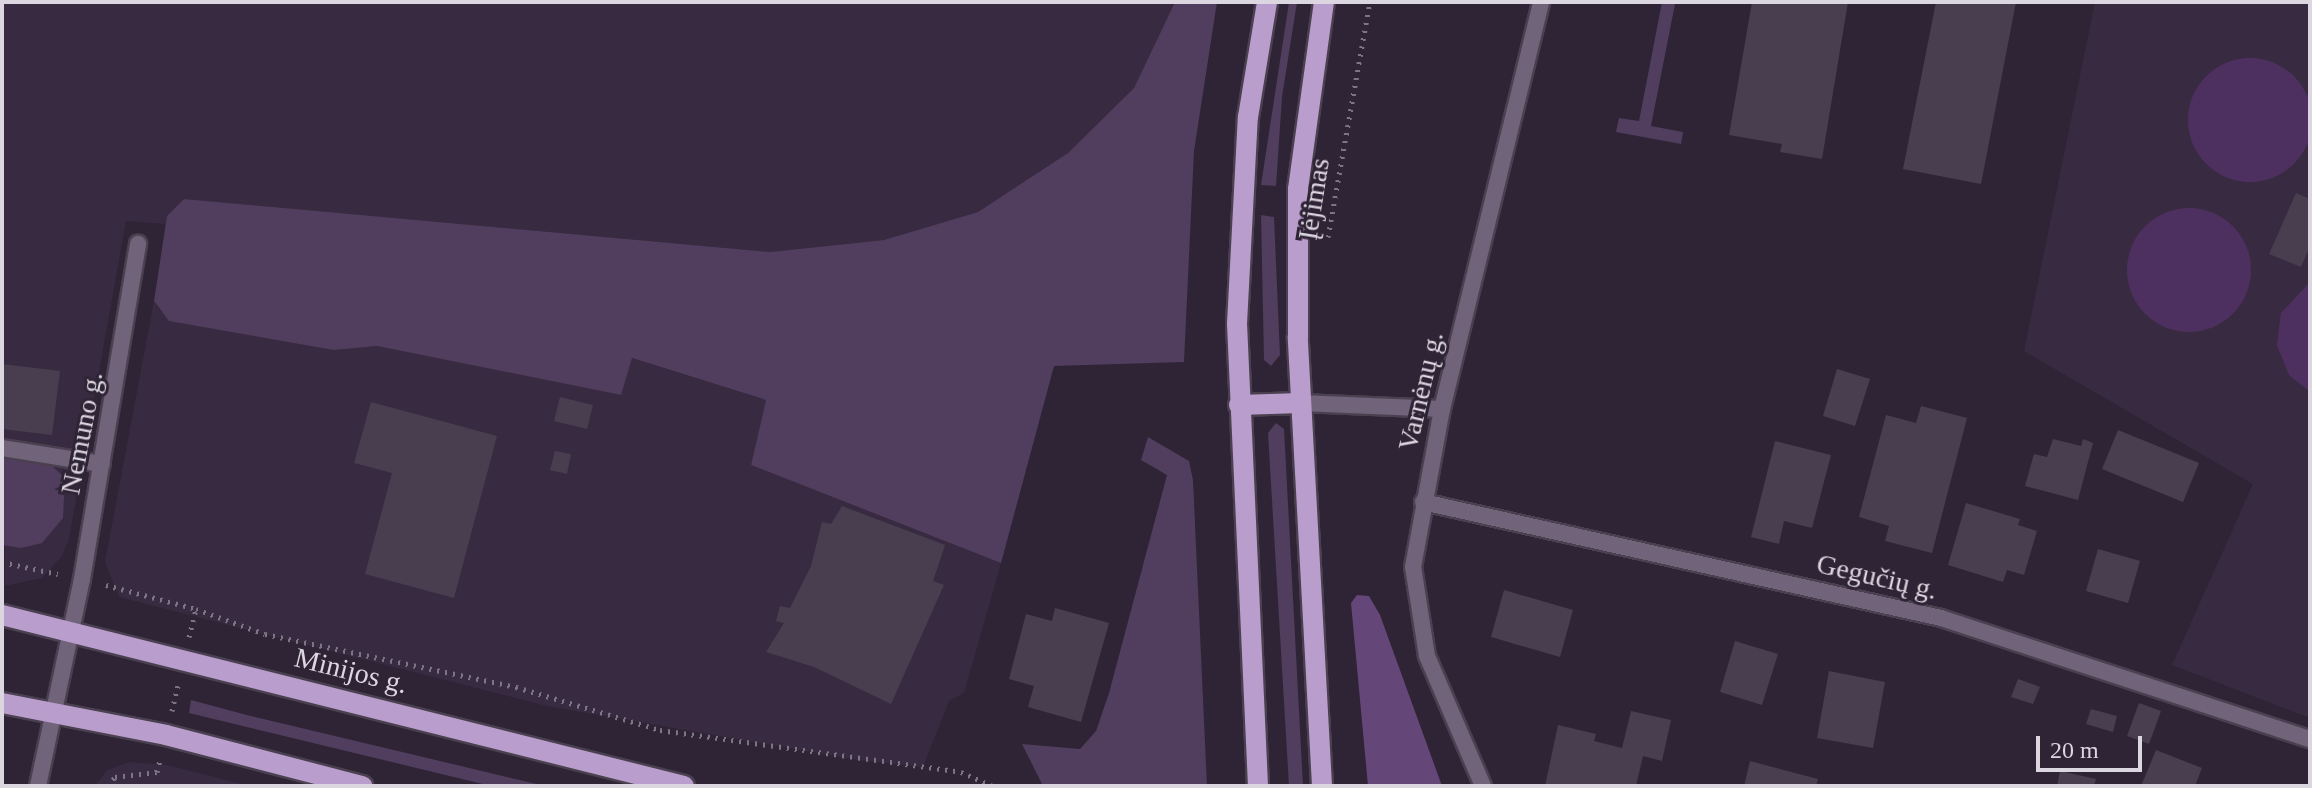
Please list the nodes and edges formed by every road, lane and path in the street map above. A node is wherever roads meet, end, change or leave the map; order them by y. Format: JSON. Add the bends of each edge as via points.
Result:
{"nodes":[{"id":1,"x":1267,"y":2,"type":"edge"},
{"id":2,"x":1324,"y":2,"type":"edge"},
{"id":3,"x":1370,"y":2,"type":"edge"},
{"id":4,"x":1541,"y":2,"type":"edge"},
{"id":5,"x":138,"y":244,"type":"dead end"},
{"id":6,"x":1327,"y":247,"type":"dead end"},
{"id":7,"x":1301,"y":403,"type":"junction"},
{"id":8,"x":1239,"y":405,"type":"junction"},
{"id":9,"x":1442,"y":409,"type":"junction"},
{"id":10,"x":2,"y":448,"type":"edge"},
{"id":11,"x":102,"y":464,"type":"junction"},
{"id":12,"x":1423,"y":502,"type":"junction"},
{"id":13,"x":2,"y":562,"type":"edge"},
{"id":14,"x":82,"y":579,"type":"junction"},
{"id":15,"x":2,"y":615,"type":"edge"},
{"id":16,"x":71,"y":631,"type":"junction"},
{"id":17,"x":2,"y":703,"type":"edge"},
{"id":18,"x":53,"y":713,"type":"junction"},
{"id":19,"x":2310,"y":739,"type":"edge"},
{"id":20,"x":157,"y":772,"type":"dead end"},
{"id":21,"x":38,"y":786,"type":"edge"},
{"id":22,"x":108,"y":786,"type":"edge"},
{"id":23,"x":362,"y":786,"type":"edge"},
{"id":24,"x":684,"y":786,"type":"edge"},
{"id":25,"x":992,"y":786,"type":"edge"},
{"id":26,"x":1258,"y":786,"type":"edge"},
{"id":27,"x":1322,"y":786,"type":"edge"},
{"id":28,"x":1483,"y":786,"type":"edge"}],
"edges":[{"from":1,"to":8,"type":"main road","via":[[1248,117],[1239,240]]},
{"from":2,"to":7,"type":"main road","via":[[1298,189]]},
{"from":3,"to":6,"type":"path","name":"Įėjimas"},
{"from":4,"to":9,"type":"street","name":"Varnėnų g."},
{"from":5,"to":11,"type":"street","name":"Nemuno g."},
{"from":7,"to":8,"type":"main road"},
{"from":7,"to":9,"type":"street"},
{"from":7,"to":27,"type":"main road"},
{"from":8,"to":26,"type":"main road"},
{"from":9,"to":12,"type":"street","name":"Varnėnų g."},
{"from":10,"to":11,"type":"street"},
{"from":11,"to":14,"type":"street","name":"Nemuno g."},
{"from":12,"to":19,"type":"street","name":"Gegučių g.","via":[[1941,618]]},
{"from":12,"to":28,"type":"street","name":"Varnėnų g.","via":[[1413,567],[1417,616],[1427,656]]},
{"from":13,"to":14,"type":"path"},
{"from":14,"to":16,"type":"street","name":"Nemuno g."},
{"from":14,"to":25,"type":"path","via":[[196,609],[265,634],[516,687],[660,730],[961,772]]},
{"from":15,"to":16,"type":"main road","name":"Minijos g."},
{"from":16,"to":18,"type":"street","name":"Nemuno g."},
{"from":16,"to":24,"type":"main road","name":"Minijos g."},
{"from":17,"to":18,"type":"main road"},
{"from":18,"to":21,"type":"street","name":"Nemuno g."},
{"from":18,"to":23,"type":"main road","via":[[166,735]]},
{"from":20,"to":22,"type":"path","via":[[115,777]]}]}
